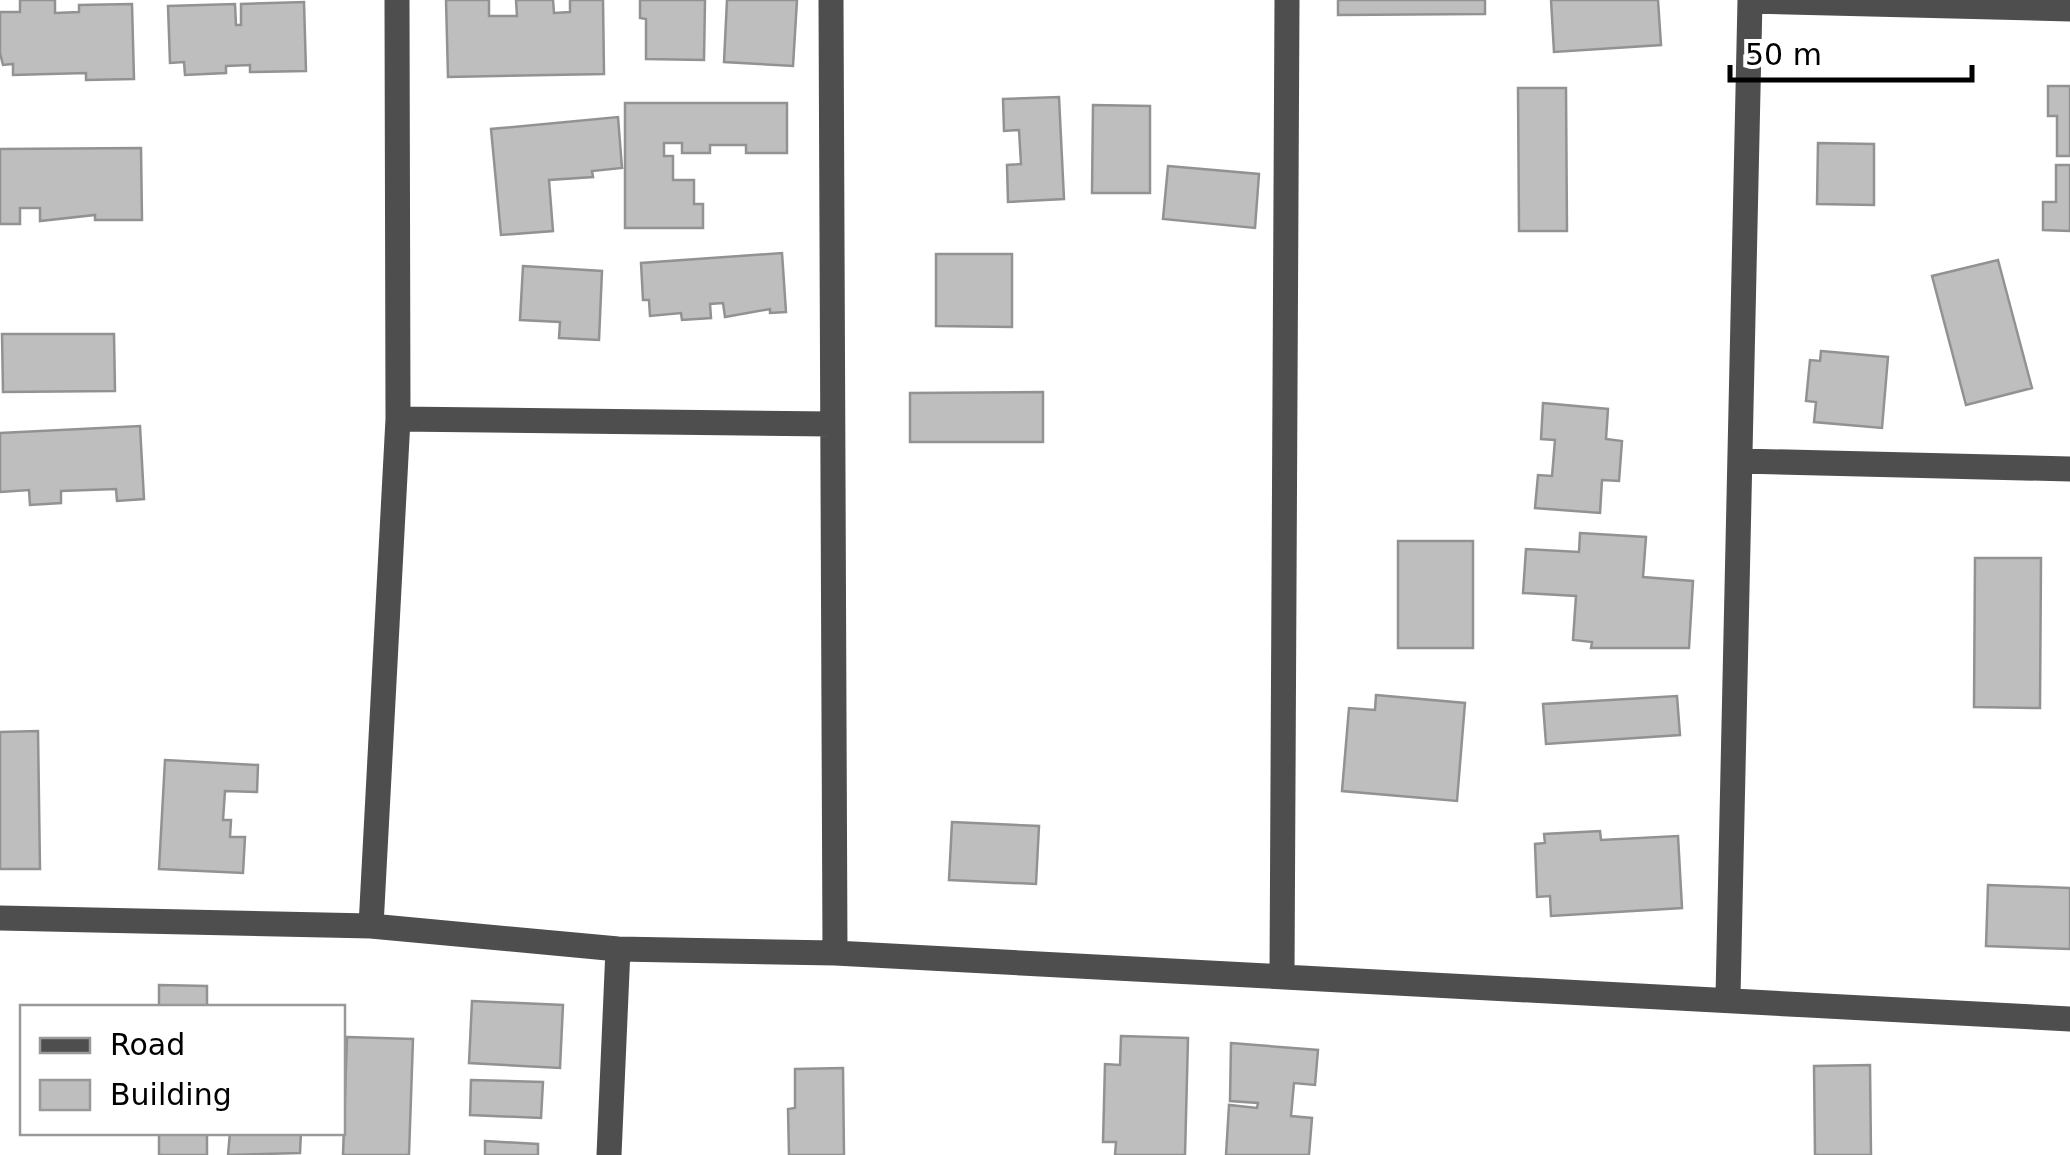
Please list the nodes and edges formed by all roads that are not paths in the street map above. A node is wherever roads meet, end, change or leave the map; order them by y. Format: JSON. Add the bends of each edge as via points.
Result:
{"nodes":[{"id":1,"x":396,"y":0,"type":"edge"},
{"id":2,"x":831,"y":0,"type":"edge"},
{"id":3,"x":1287,"y":0,"type":"edge"},
{"id":4,"x":1750,"y":0,"type":"edge"},
{"id":5,"x":2070,"y":8,"type":"edge"},
{"id":6,"x":398,"y":419,"type":"junction"},
{"id":7,"x":830,"y":424,"type":"junction"},
{"id":8,"x":1742,"y":461,"type":"junction"},
{"id":9,"x":2070,"y":469,"type":"edge"},
{"id":10,"x":0,"y":918,"type":"edge"},
{"id":11,"x":371,"y":926,"type":"junction"},
{"id":12,"x":618,"y":949,"type":"junction"},
{"id":13,"x":834,"y":953,"type":"junction"},
{"id":14,"x":1282,"y":975,"type":"junction"},
{"id":15,"x":1728,"y":997,"type":"junction"},
{"id":16,"x":2070,"y":1019,"type":"edge"},
{"id":17,"x":609,"y":1155,"type":"edge"}],
"edges":[{"from":1,"to":6,"type":"street"},
{"from":2,"to":7,"type":"street"},
{"from":3,"to":14,"type":"street"},
{"from":4,"to":5,"type":"street"},
{"from":4,"to":8,"type":"street"},
{"from":6,"to":7,"type":"street"},
{"from":6,"to":11,"type":"street"},
{"from":7,"to":13,"type":"street"},
{"from":8,"to":9,"type":"street"},
{"from":8,"to":15,"type":"street"},
{"from":10,"to":11,"type":"street"},
{"from":11,"to":12,"type":"street"},
{"from":12,"to":13,"type":"street"},
{"from":12,"to":17,"type":"street"},
{"from":13,"to":14,"type":"street"},
{"from":14,"to":15,"type":"street"},
{"from":15,"to":16,"type":"street"}]}
